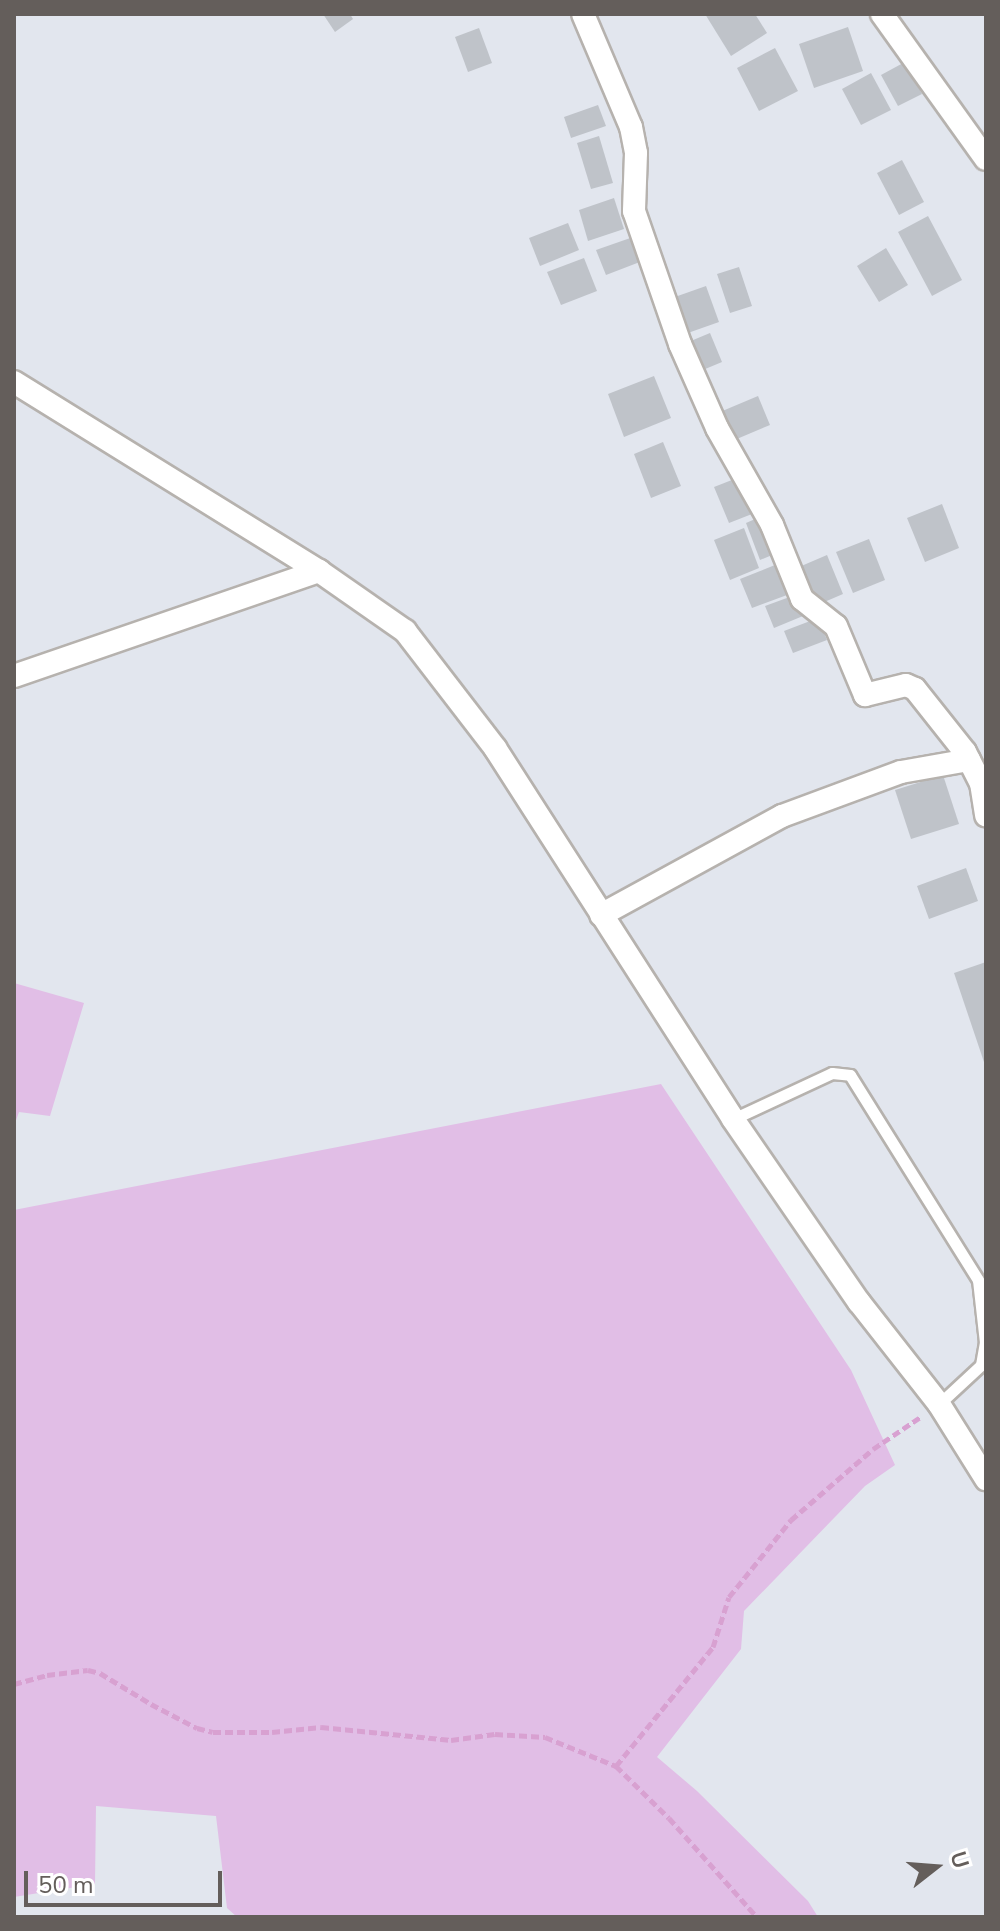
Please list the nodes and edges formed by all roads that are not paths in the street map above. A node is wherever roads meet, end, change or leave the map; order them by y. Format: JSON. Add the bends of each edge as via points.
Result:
{"nodes":[{"id":1,"x":583,"y":14,"type":"edge"},
{"id":2,"x":882,"y":14,"type":"edge"},
{"id":3,"x":986,"y":159,"type":"edge"},
{"id":4,"x":14,"y":382,"type":"edge"},
{"id":5,"x":319,"y":571,"type":"junction"},
{"id":6,"x":14,"y":676,"type":"edge"},
{"id":7,"x":969,"y":760,"type":"junction"},
{"id":8,"x":986,"y":816,"type":"edge"},
{"id":9,"x":601,"y":915,"type":"junction"},
{"id":10,"x":733,"y":1119,"type":"junction"},
{"id":11,"x":939,"y":1404,"type":"junction"},
{"id":12,"x":986,"y":1479,"type":"edge"}],
"edges":[{"from":1,"to":7,"type":"street","via":[[631,127],[636,153],[634,211],[680,344],[717,428],[772,525],[802,599],[836,626],[865,695],[912,686]]},
{"from":2,"to":3,"type":"street"},
{"from":4,"to":5,"type":"street"},
{"from":5,"to":6,"type":"street"},
{"from":5,"to":9,"type":"street","via":[[405,631],[495,748]]},
{"from":7,"to":8,"type":"street","via":[[981,783]]},
{"from":7,"to":9,"type":"street","via":[[901,772],[782,816]]},
{"from":9,"to":10,"type":"street"},
{"from":10,"to":11,"type":"street","via":[[859,1302]]},
{"from":10,"to":11,"type":"lane","via":[[832,1073],[850,1075],[978,1280],[985,1342],[981,1365]]},
{"from":11,"to":12,"type":"street"}]}
